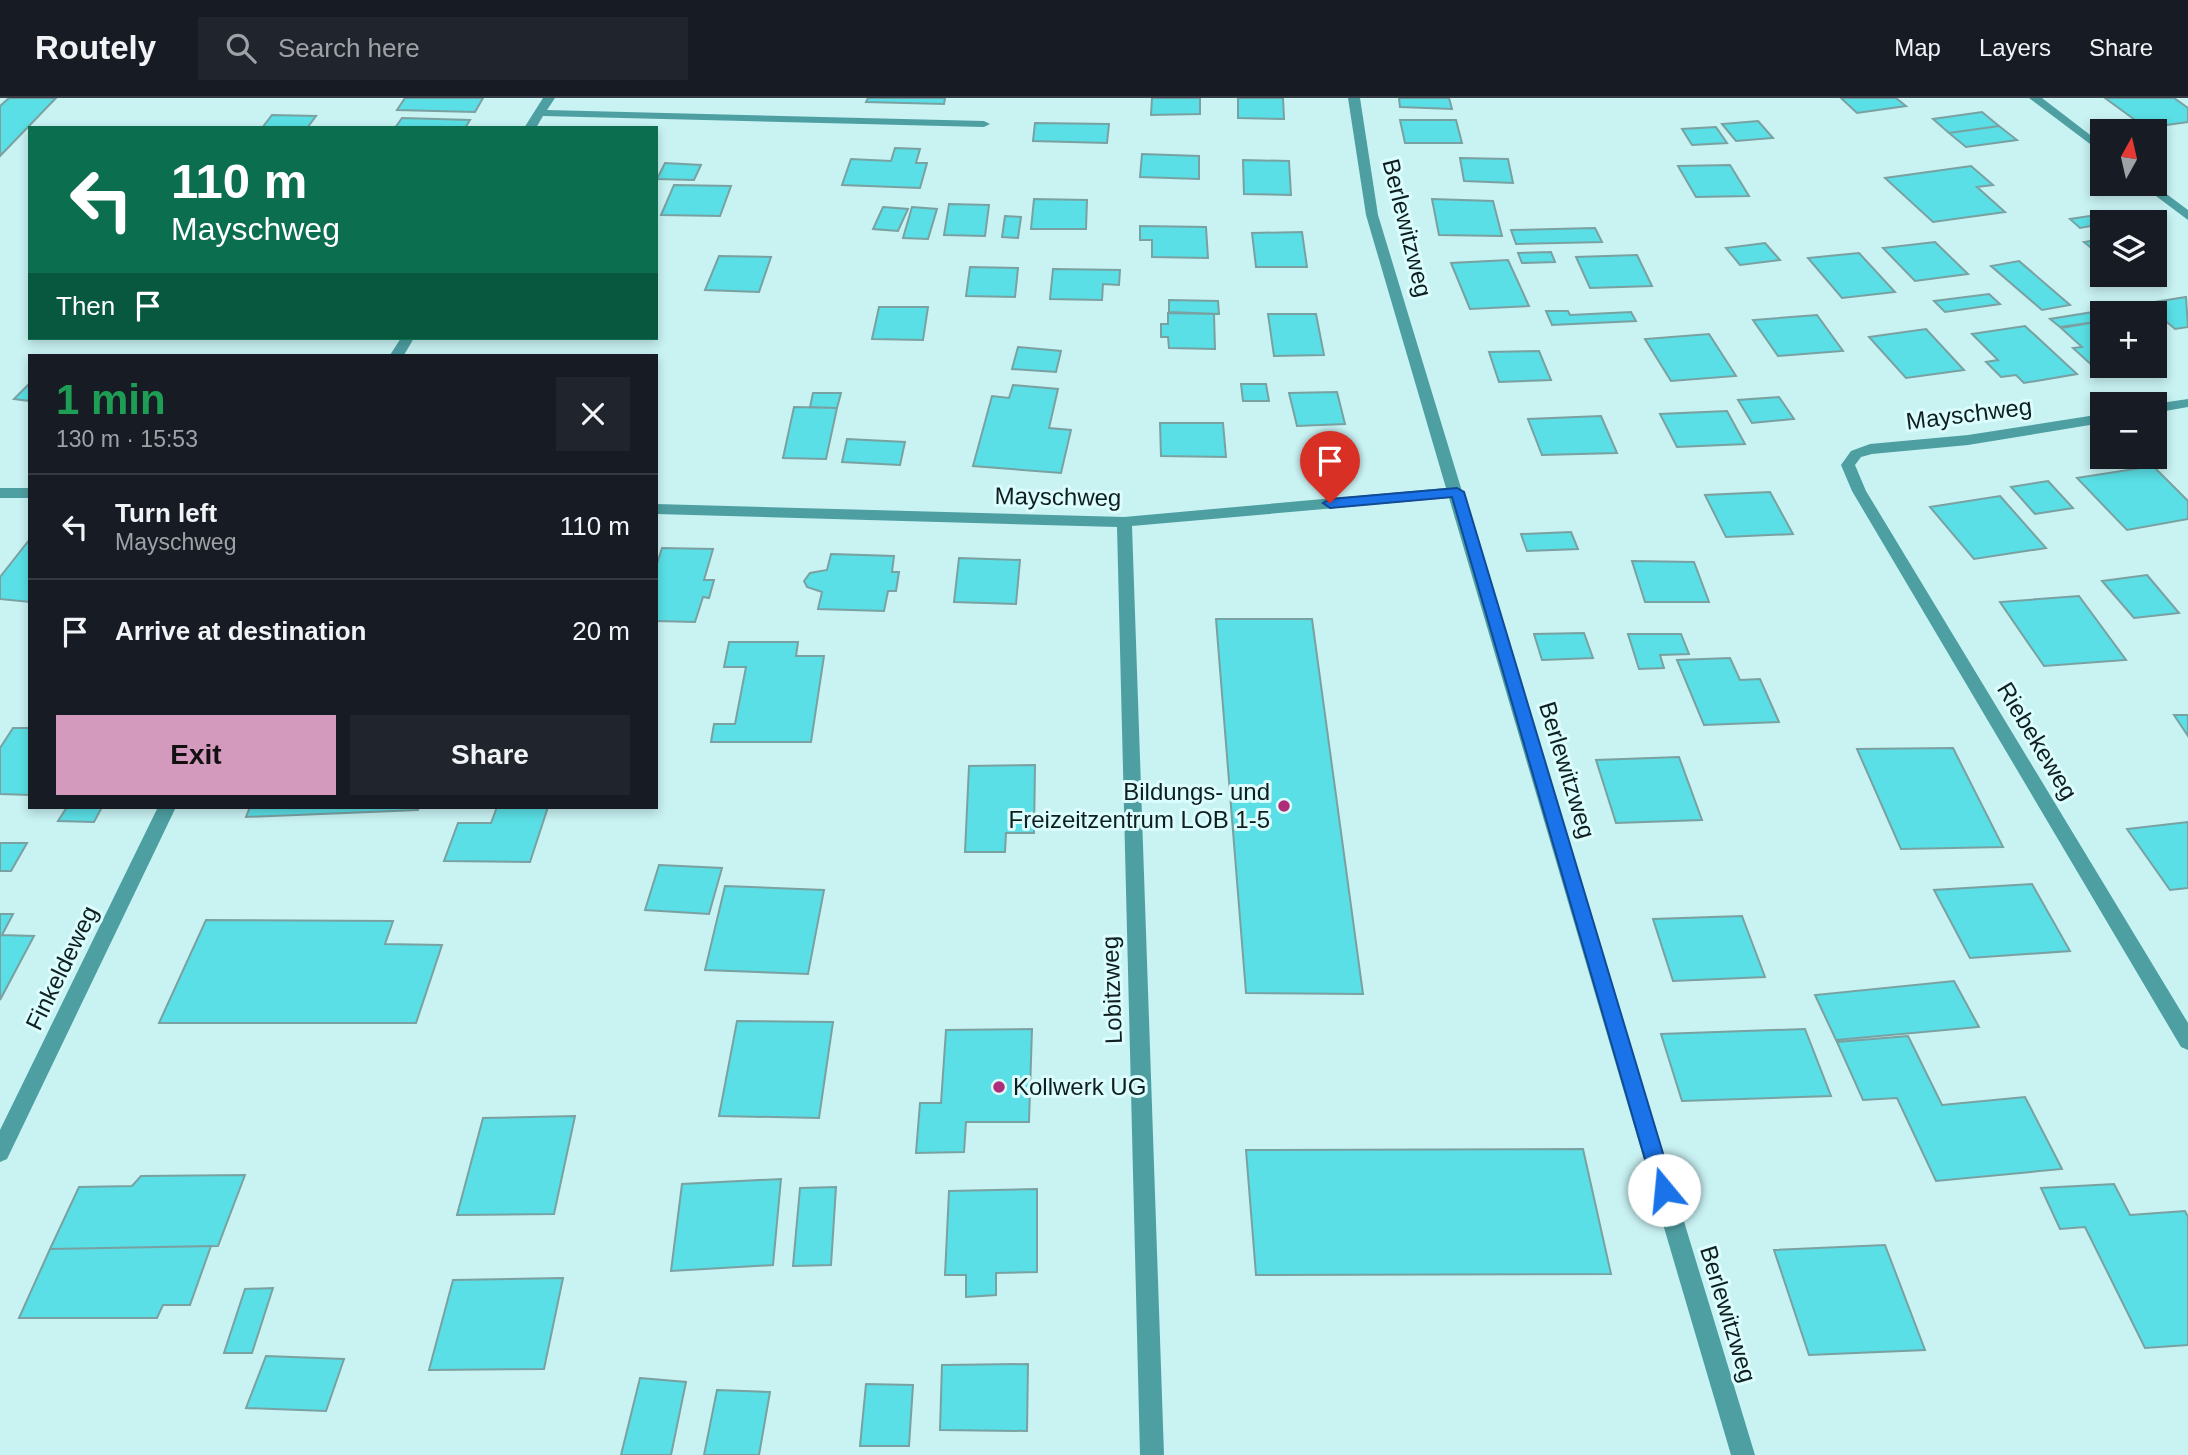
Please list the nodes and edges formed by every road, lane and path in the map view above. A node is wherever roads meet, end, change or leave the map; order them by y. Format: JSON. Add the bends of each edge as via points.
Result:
{"nodes":[{"id":1,"x":549,"y":98,"type":"edge"},
{"id":2,"x":1354,"y":98,"type":"edge"},
{"id":3,"x":2035,"y":98,"type":"edge"},
{"id":4,"x":541,"y":113,"type":"junction"},
{"id":5,"x":984,"y":124,"type":"dead end"},
{"id":6,"x":531,"y":126,"type":"edge"},
{"id":7,"x":2090,"y":141,"type":"edge"},
{"id":8,"x":2162,"y":196,"type":"edge"},
{"id":9,"x":2188,"y":216,"type":"edge"},
{"id":10,"x":2188,"y":403,"type":"edge"},
{"id":11,"x":2167,"y":407,"type":"edge"},
{"id":12,"x":2090,"y":420,"type":"edge"},
{"id":13,"x":1848,"y":465,"type":"joint"},
{"id":14,"x":1457,"y":492,"type":"junction"},
{"id":15,"x":0,"y":493,"type":"edge"},
{"id":16,"x":28,"y":493,"type":"edge"},
{"id":17,"x":658,"y":509,"type":"edge"},
{"id":18,"x":1124,"y":522,"type":"junction"},
{"id":19,"x":166,"y":809,"type":"edge"},
{"id":20,"x":2188,"y":1041,"type":"edge"},
{"id":21,"x":0,"y":1152,"type":"edge"},
{"id":22,"x":1152,"y":1455,"type":"edge"},
{"id":23,"x":1743,"y":1455,"type":"edge"}],
"edges":[{"from":1,"to":4,"type":"street"},
{"from":2,"to":14,"type":"street","name":"Berlewitzweg","via":[[1371,215]]},
{"from":3,"to":7,"type":"street"},
{"from":4,"to":5,"type":"street"},
{"from":4,"to":6,"type":"street"},
{"from":8,"to":9,"type":"street"},
{"from":10,"to":11,"type":"street"},
{"from":12,"to":13,"type":"street","name":"Mayschweg","via":[[1968,440],[1870,449],[1856,454]]},
{"from":13,"to":20,"type":"street","name":"Riebekeweg","via":[[1865,501]]},
{"from":14,"to":18,"type":"street","name":"Mayschweg"},
{"from":14,"to":23,"type":"street","name":"Berlewitzweg"},
{"from":15,"to":16,"type":"street"},
{"from":17,"to":18,"type":"street","name":"Mayschweg"},
{"from":18,"to":22,"type":"street","name":"Lobitzweg"},
{"from":19,"to":21,"type":"street","name":"Finkeldeweg"}]}
